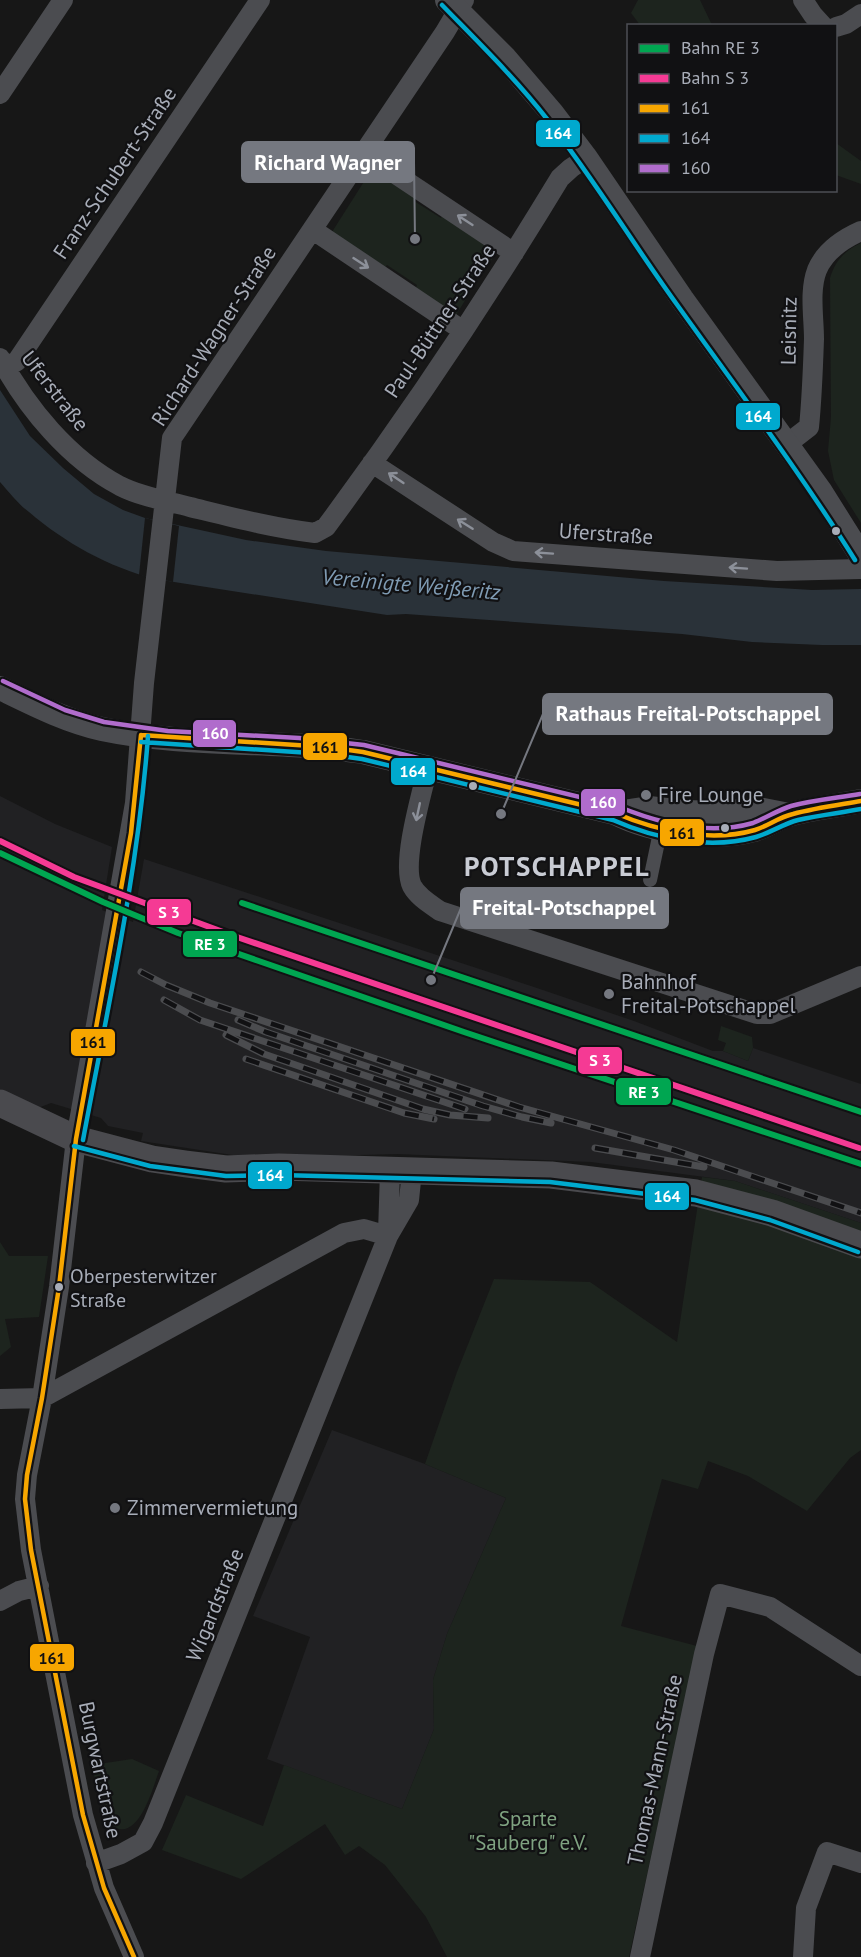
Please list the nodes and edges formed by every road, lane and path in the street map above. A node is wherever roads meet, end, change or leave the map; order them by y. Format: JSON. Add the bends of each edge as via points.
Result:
{"nodes":[{"id":1,"x":63,"y":0,"type":"edge"},
{"id":2,"x":260,"y":0,"type":"edge"},
{"id":3,"x":803,"y":0,"type":"edge"},
{"id":4,"x":456,"y":3,"type":"edge"},
{"id":5,"x":861,"y":14,"type":"edge"},
{"id":6,"x":821,"y":24,"type":"edge"},
{"id":7,"x":837,"y":27,"type":"edge"},
{"id":8,"x":0,"y":94,"type":"edge"},
{"id":9,"x":364,"y":153,"type":"junction"},
{"id":10,"x":586,"y":158,"type":"junction"},
{"id":11,"x":313,"y":231,"type":"junction"},
{"id":12,"x":861,"y":231,"type":"edge"},
{"id":13,"x":514,"y":253,"type":"junction"},
{"id":14,"x":462,"y":330,"type":"junction"},
{"id":15,"x":3,"y":363,"type":"edge"},
{"id":16,"x":787,"y":444,"type":"junction"},
{"id":17,"x":372,"y":463,"type":"junction"},
{"id":18,"x":165,"y":501,"type":"junction"},
{"id":19,"x":336,"y":513,"type":"joint"},
{"id":20,"x":861,"y":556,"type":"edge"},
{"id":21,"x":861,"y":569,"type":"edge"},
{"id":22,"x":0,"y":688,"type":"edge"},
{"id":23,"x":141,"y":735,"type":"junction"},
{"id":24,"x":426,"y":776,"type":"junction"},
{"id":25,"x":861,"y":801,"type":"edge"},
{"id":26,"x":659,"y":837,"type":"dead end"},
{"id":27,"x":650,"y":880,"type":"dead end"},
{"id":28,"x":861,"y":976,"type":"edge"},
{"id":29,"x":0,"y":1103,"type":"edge"},
{"id":30,"x":76,"y":1139,"type":"junction"},
{"id":31,"x":401,"y":1171,"type":"junction"},
{"id":32,"x":388,"y":1236,"type":"junction"},
{"id":33,"x":861,"y":1245,"type":"edge"},
{"id":34,"x":42,"y":1398,"type":"junction"},
{"id":35,"x":0,"y":1399,"type":"edge"},
{"id":36,"x":39,"y":1586,"type":"junction"},
{"id":37,"x":0,"y":1601,"type":"edge"},
{"id":38,"x":861,"y":1666,"type":"edge"},
{"id":39,"x":96,"y":1863,"type":"junction"},
{"id":40,"x":861,"y":1863,"type":"edge"},
{"id":41,"x":134,"y":1957,"type":"edge"},
{"id":42,"x":640,"y":1957,"type":"edge"},
{"id":43,"x":803,"y":1957,"type":"edge"}],
"edges":[{"from":1,"to":8,"type":"street"},
{"from":2,"to":15,"type":"street","name":"Franz-Schubert-Straße","via":[[22,354],[17,361]]},
{"from":3,"to":6,"type":"street"},
{"from":4,"to":9,"type":"street","name":"Richard-Wagner-Straße","via":[[445,32]]},
{"from":4,"to":10,"type":"street"},
{"from":5,"to":7,"type":"street"},
{"from":9,"to":11,"type":"street","name":"Richard-Wagner-Straße"},
{"from":13,"to":9,"type":"street","one_way":true},
{"from":10,"to":13,"type":"street","name":"Paul-Büttner-Straße","via":[[562,176]]},
{"from":10,"to":16,"type":"street"},
{"from":11,"to":14,"type":"street","one_way":true},
{"from":11,"to":18,"type":"street","name":"Richard-Wagner-Straße","via":[[172,438]]},
{"from":12,"to":16,"type":"street","name":"Leisnitz","via":[[827,253],[818,269],[808,428]]},
{"from":13,"to":14,"type":"street","name":"Paul-Büttner-Straße"},
{"from":14,"to":17,"type":"street","name":"Paul-Büttner-Straße"},
{"from":15,"to":18,"type":"street","name":"Uferstraße","via":[[29,404],[64,445],[122,487]]},
{"from":16,"to":20,"type":"street"},
{"from":17,"to":19,"type":"street","name":"Paul-Büttner-Straße"},
{"from":21,"to":17,"type":"street","name":"Uferstraße","one_way":true,"via":[[777,571],[513,551]]},
{"from":18,"to":19,"type":"street","name":"Uferstraße","via":[[219,516],[315,533],[326,527]]},
{"from":18,"to":23,"type":"street","name":"Richard-Wagner-Straße"},
{"from":22,"to":23,"type":"street","via":[[72,721]]},
{"from":23,"to":24,"type":"street","via":[[363,752]]},
{"from":23,"to":30,"type":"street","via":[[130,843]]},
{"from":24,"to":25,"type":"street","via":[[615,813],[660,830],[717,834],[757,829],[789,815]]},
{"from":24,"to":28,"type":"street","one_way":true,"via":[[408,868],[412,886],[440,911],[757,1014],[770,1014]]},
{"from":26,"to":27,"type":"street"},
{"from":29,"to":30,"type":"main road"},
{"from":30,"to":31,"type":"main road","via":[[152,1159],[226,1169]]},
{"from":30,"to":34,"type":"street"},
{"from":31,"to":32,"type":"street","name":"Wigardstraße","via":[[409,1200]]},
{"from":31,"to":33,"type":"main road","via":[[552,1175],[696,1193],[772,1213]]},
{"from":32,"to":34,"type":"street","via":[[364,1229],[344,1233]]},
{"from":32,"to":39,"type":"street","name":"Wigardstraße","via":[[153,1822],[143,1842]]},
{"from":34,"to":35,"type":"street"},
{"from":34,"to":36,"type":"street","via":[[25,1499]]},
{"from":36,"to":37,"type":"street"},
{"from":36,"to":39,"type":"street","name":"Burgwartstraße","via":[[80,1804]]},
{"from":38,"to":42,"type":"street","name":"Thomas-Mann-Straße","via":[[770,1607],[720,1594]]},
{"from":39,"to":41,"type":"street","name":"Burgwartstraße"},
{"from":40,"to":43,"type":"street","via":[[827,1852],[806,1908]]}]}
